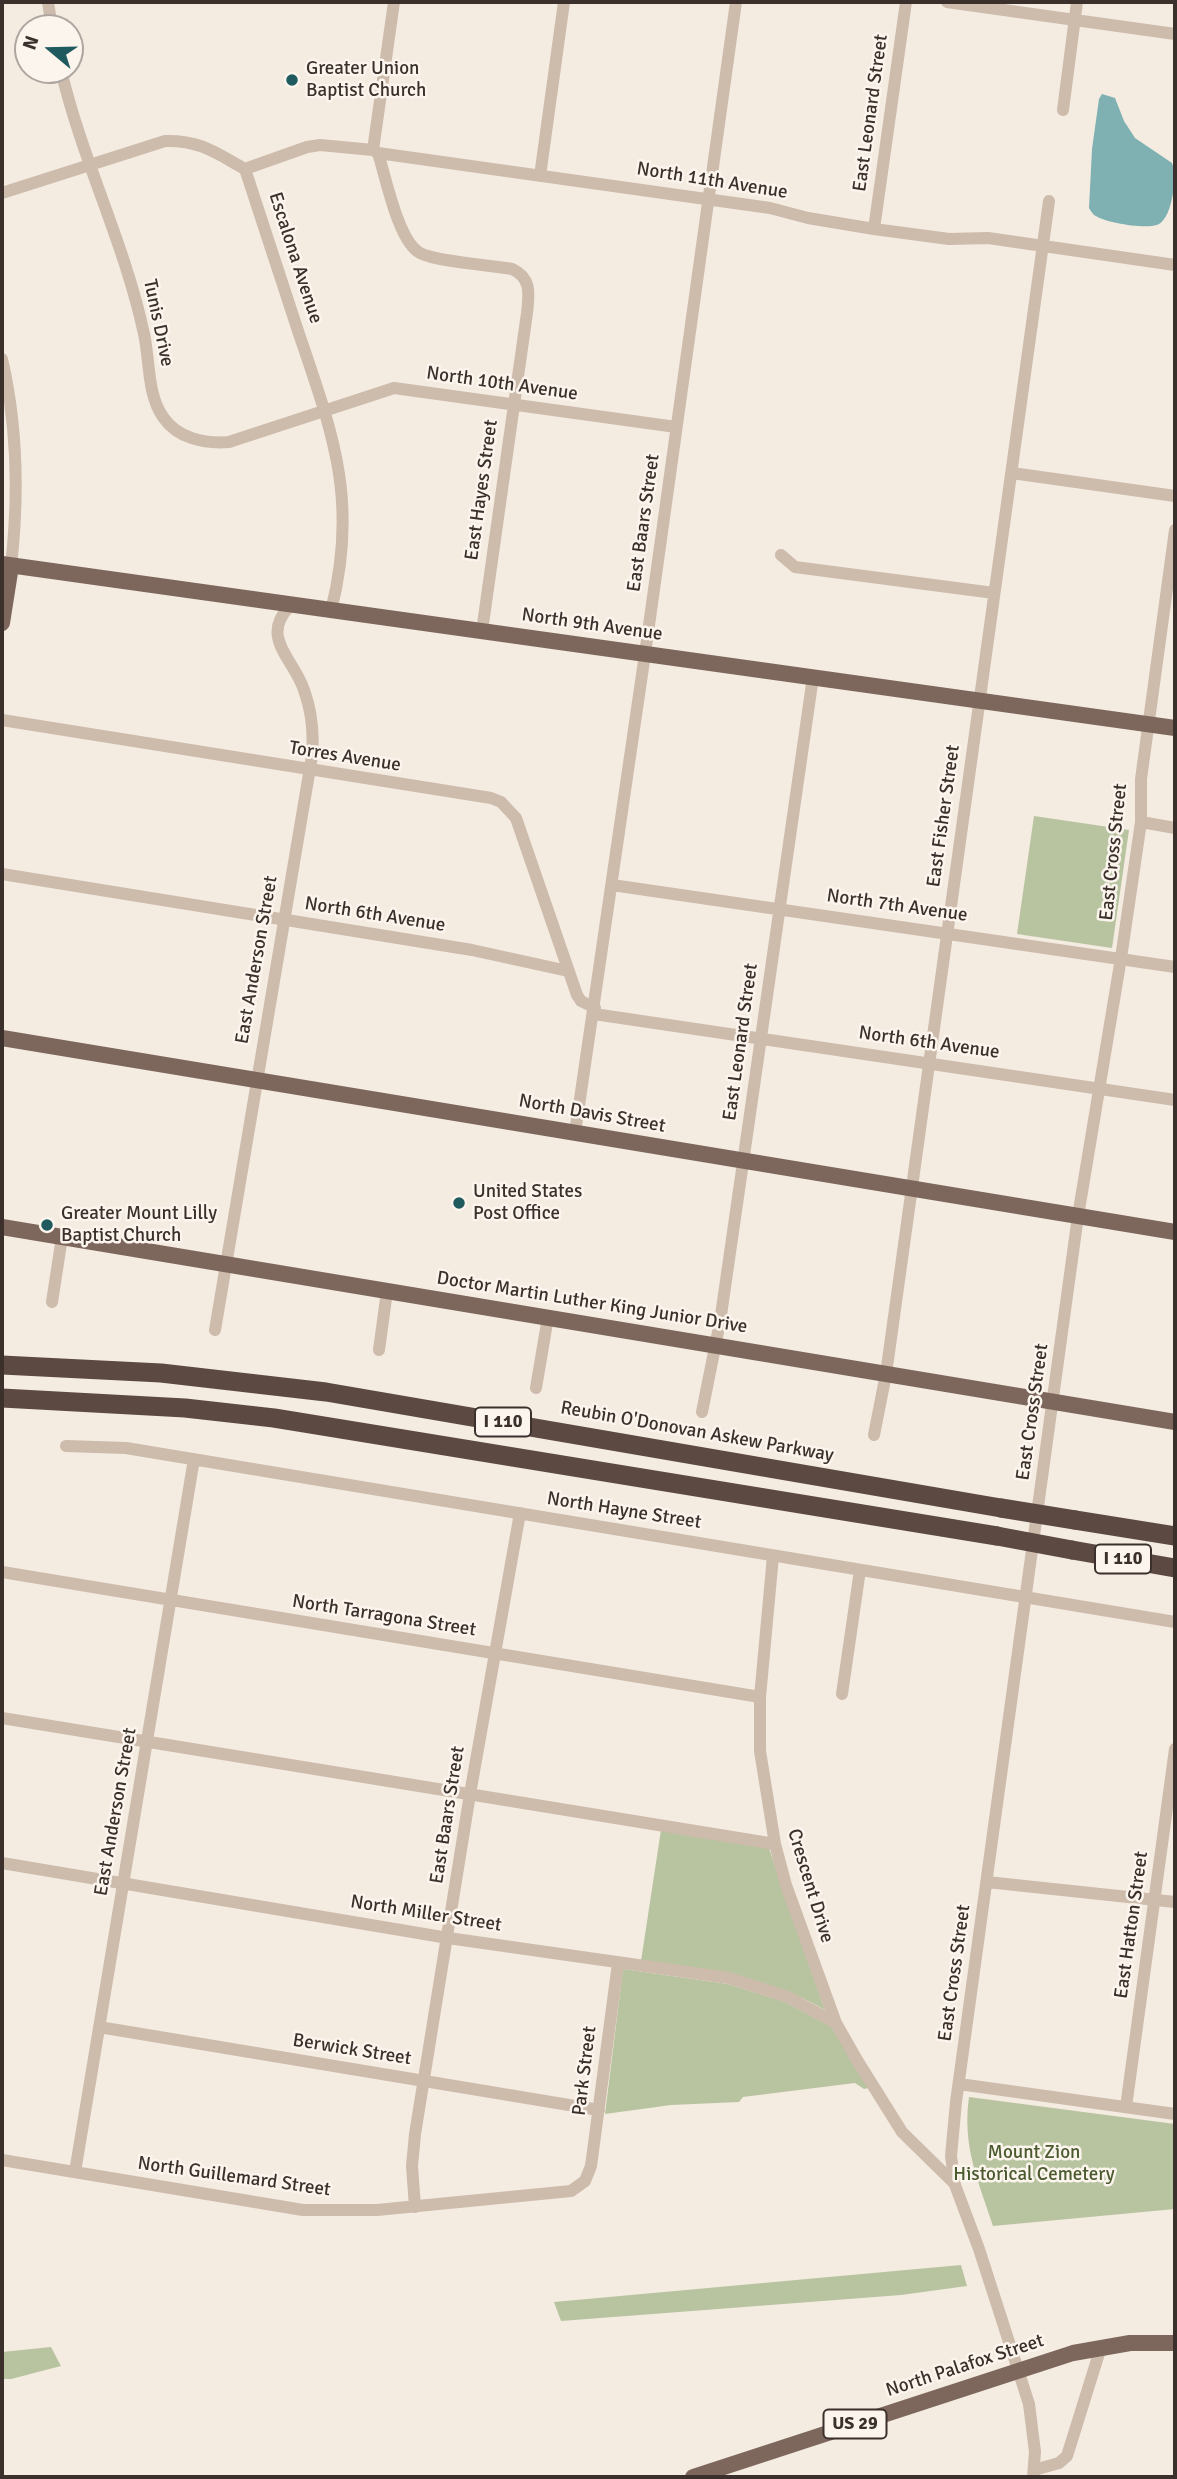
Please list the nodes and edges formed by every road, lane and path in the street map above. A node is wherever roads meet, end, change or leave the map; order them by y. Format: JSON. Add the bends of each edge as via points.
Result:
{"nodes":[{"id":1,"x":394,"y":2,"type":"edge"},
{"id":2,"x":564,"y":2,"type":"edge"},
{"id":3,"x":736,"y":2,"type":"edge"},
{"id":4,"x":906,"y":2,"type":"edge"},
{"id":5,"x":947,"y":2,"type":"edge"},
{"id":6,"x":1077,"y":2,"type":"edge"},
{"id":7,"x":1075,"y":19,"type":"junction"},
{"id":8,"x":1175,"y":34,"type":"edge"},
{"id":9,"x":65,"y":84,"type":"edge"},
{"id":10,"x":1063,"y":110,"type":"dead end"},
{"id":11,"x":376,"y":152,"type":"junction"},
{"id":12,"x":91,"y":164,"type":"junction"},
{"id":13,"x":245,"y":169,"type":"junction"},
{"id":14,"x":540,"y":176,"type":"junction"},
{"id":15,"x":2,"y":193,"type":"edge"},
{"id":16,"x":708,"y":200,"type":"junction"},
{"id":17,"x":1049,"y":201,"type":"dead end"},
{"id":18,"x":874,"y":229,"type":"junction"},
{"id":19,"x":1043,"y":246,"type":"junction"},
{"id":20,"x":1175,"y":265,"type":"edge"},
{"id":21,"x":2,"y":359,"type":"edge"},
{"id":22,"x":514,"y":404,"type":"junction"},
{"id":23,"x":325,"y":410,"type":"junction"},
{"id":24,"x":677,"y":427,"type":"junction"},
{"id":25,"x":1012,"y":473,"type":"junction"},
{"id":26,"x":1175,"y":496,"type":"edge"},
{"id":27,"x":1175,"y":530,"type":"edge"},
{"id":28,"x":781,"y":555,"type":"dead end"},
{"id":29,"x":6,"y":565,"type":"edge"},
{"id":30,"x":994,"y":593,"type":"junction"},
{"id":31,"x":289,"y":606,"type":"junction"},
{"id":32,"x":331,"y":611,"type":"junction"},
{"id":33,"x":2,"y":623,"type":"edge"},
{"id":34,"x":482,"y":631,"type":"junction"},
{"id":35,"x":645,"y":654,"type":"junction"},
{"id":36,"x":813,"y":677,"type":"junction"},
{"id":37,"x":979,"y":700,"type":"junction"},
{"id":38,"x":2,"y":720,"type":"edge"},
{"id":39,"x":1150,"y":725,"type":"junction"},
{"id":40,"x":1175,"y":728,"type":"edge"},
{"id":41,"x":309,"y":770,"type":"junction"},
{"id":42,"x":1141,"y":822,"type":"junction"},
{"id":43,"x":1175,"y":828,"type":"edge"},
{"id":44,"x":2,"y":874,"type":"edge"},
{"id":45,"x":612,"y":885,"type":"junction"},
{"id":46,"x":779,"y":908,"type":"junction"},
{"id":47,"x":284,"y":920,"type":"junction"},
{"id":48,"x":947,"y":932,"type":"junction"},
{"id":49,"x":1121,"y":958,"type":"junction"},
{"id":50,"x":1175,"y":967,"type":"edge"},
{"id":51,"x":568,"y":971,"type":"junction"},
{"id":52,"x":595,"y":1011,"type":"junction"},
{"id":53,"x":2,"y":1038,"type":"edge"},
{"id":54,"x":760,"y":1039,"type":"junction"},
{"id":55,"x":929,"y":1062,"type":"junction"},
{"id":56,"x":257,"y":1080,"type":"junction"},
{"id":57,"x":1099,"y":1088,"type":"junction"},
{"id":58,"x":1175,"y":1100,"type":"edge"},
{"id":59,"x":575,"y":1133,"type":"junction"},
{"id":60,"x":744,"y":1161,"type":"junction"},
{"id":61,"x":911,"y":1188,"type":"junction"},
{"id":62,"x":1078,"y":1216,"type":"junction"},
{"id":63,"x":2,"y":1227,"type":"edge"},
{"id":64,"x":1175,"y":1232,"type":"edge"},
{"id":65,"x":62,"y":1237,"type":"junction"},
{"id":66,"x":225,"y":1263,"type":"junction"},
{"id":67,"x":387,"y":1291,"type":"junction"},
{"id":68,"x":52,"y":1302,"type":"dead end"},
{"id":69,"x":548,"y":1317,"type":"junction"},
{"id":70,"x":215,"y":1330,"type":"dead end"},
{"id":71,"x":716,"y":1345,"type":"junction"},
{"id":72,"x":379,"y":1350,"type":"dead end"},
{"id":73,"x":2,"y":1365,"type":"edge"},
{"id":74,"x":886,"y":1374,"type":"junction"},
{"id":75,"x":536,"y":1388,"type":"dead end"},
{"id":76,"x":2,"y":1398,"type":"edge"},
{"id":77,"x":1054,"y":1402,"type":"junction"},
{"id":78,"x":702,"y":1412,"type":"dead end"},
{"id":79,"x":1175,"y":1422,"type":"edge"},
{"id":80,"x":874,"y":1435,"type":"dead end"},
{"id":81,"x":66,"y":1446,"type":"dead end"},
{"id":82,"x":194,"y":1459,"type":"junction"},
{"id":83,"x":520,"y":1513,"type":"junction"},
{"id":84,"x":1175,"y":1536,"type":"edge"},
{"id":85,"x":773,"y":1556,"type":"junction"},
{"id":86,"x":1175,"y":1568,"type":"edge"},
{"id":87,"x":860,"y":1570,"type":"junction"},
{"id":88,"x":2,"y":1572,"type":"edge"},
{"id":89,"x":1027,"y":1597,"type":"junction"},
{"id":90,"x":172,"y":1600,"type":"junction"},
{"id":91,"x":1175,"y":1622,"type":"edge"},
{"id":92,"x":495,"y":1654,"type":"junction"},
{"id":93,"x":842,"y":1694,"type":"dead end"},
{"id":94,"x":760,"y":1697,"type":"junction"},
{"id":95,"x":2,"y":1718,"type":"edge"},
{"id":96,"x":148,"y":1741,"type":"junction"},
{"id":97,"x":1175,"y":1749,"type":"edge"},
{"id":98,"x":470,"y":1794,"type":"junction"},
{"id":99,"x":775,"y":1844,"type":"junction"},
{"id":100,"x":2,"y":1863,"type":"edge"},
{"id":101,"x":987,"y":1882,"type":"junction"},
{"id":102,"x":124,"y":1883,"type":"junction"},
{"id":103,"x":1155,"y":1899,"type":"junction"},
{"id":104,"x":1175,"y":1902,"type":"edge"},
{"id":105,"x":448,"y":1938,"type":"junction"},
{"id":106,"x":618,"y":1963,"type":"junction"},
{"id":107,"x":836,"y":2023,"type":"junction"},
{"id":108,"x":99,"y":2027,"type":"junction"},
{"id":109,"x":424,"y":2081,"type":"junction"},
{"id":110,"x":959,"y":2084,"type":"junction"},
{"id":111,"x":1126,"y":2107,"type":"junction"},
{"id":112,"x":599,"y":2110,"type":"junction"},
{"id":113,"x":1175,"y":2113,"type":"edge"},
{"id":114,"x":2,"y":2160,"type":"edge"},
{"id":115,"x":75,"y":2172,"type":"junction"},
{"id":116,"x":585,"y":2182,"type":"joint"},
{"id":117,"x":955,"y":2185,"type":"junction"},
{"id":118,"x":415,"y":2207,"type":"junction"},
{"id":119,"x":1175,"y":2343,"type":"edge"},
{"id":120,"x":1101,"y":2347,"type":"junction"},
{"id":121,"x":1018,"y":2371,"type":"junction"},
{"id":122,"x":1033,"y":2473,"type":"edge"},
{"id":123,"x":692,"y":2477,"type":"edge"}],
"edges":[{"from":1,"to":11,"type":"street"},
{"from":2,"to":14,"type":"street"},
{"from":3,"to":16,"type":"street","name":"East Baars Street"},
{"from":4,"to":18,"type":"street","name":"East Leonard Street"},
{"from":5,"to":7,"type":"street"},
{"from":6,"to":7,"type":"street"},
{"from":7,"to":8,"type":"street"},
{"from":7,"to":10,"type":"street"},
{"from":9,"to":12,"type":"street","name":"Tunis Drive"},
{"from":11,"to":13,"type":"street","name":"North 11th Avenue","via":[[320,145]]},
{"from":11,"to":14,"type":"street","name":"North 11th Avenue"},
{"from":11,"to":22,"type":"street","name":"East Hayes Street","via":[[408,243],[419,253],[517,271],[528,283]]},
{"from":12,"to":13,"type":"street","via":[[156,142],[180,141],[201,145]]},
{"from":12,"to":15,"type":"street"},
{"from":12,"to":23,"type":"street","name":"Tunis Drive","via":[[133,289],[153,395],[170,426],[204,442],[229,442]]},
{"from":13,"to":23,"type":"street","name":"Escalona Avenue"},
{"from":14,"to":16,"type":"street","name":"North 11th Avenue"},
{"from":16,"to":18,"type":"street","name":"North 11th Avenue"},
{"from":16,"to":24,"type":"street","name":"East Baars Street"},
{"from":17,"to":19,"type":"street","name":"East Fisher Street"},
{"from":18,"to":19,"type":"street","name":"North 11th Avenue"},
{"from":19,"to":20,"type":"street","name":"North 11th Avenue"},
{"from":19,"to":25,"type":"street","name":"East Fisher Street"},
{"from":21,"to":29,"type":"street","via":[[17,459],[16,525]]},
{"from":22,"to":23,"type":"street","name":"North 10th Avenue","via":[[394,388]]},
{"from":22,"to":24,"type":"street","name":"North 10th Avenue"},
{"from":22,"to":34,"type":"street","name":"East Hayes Street"},
{"from":23,"to":32,"type":"street","name":"Escalona Avenue","via":[[340,469],[343,525],[342,559]]},
{"from":24,"to":35,"type":"street","name":"East Baars Street"},
{"from":25,"to":26,"type":"street"},
{"from":25,"to":30,"type":"street","name":"East Fisher Street"},
{"from":27,"to":39,"type":"street","name":"East Cross Street"},
{"from":28,"to":30,"type":"street","via":[[795,568]]},
{"from":29,"to":31,"type":"main road","name":"North 9th Avenue"},
{"from":29,"to":33,"type":"main road"},
{"from":30,"to":37,"type":"street","name":"East Fisher Street"},
{"from":31,"to":32,"type":"main road","name":"North 9th Avenue"},
{"from":31,"to":41,"type":"street","name":"East Anderson Street","via":[[279,619],[277,638],[309,702],[313,743]]},
{"from":32,"to":34,"type":"main road","name":"North 9th Avenue"},
{"from":34,"to":35,"type":"main road","name":"North 9th Avenue"},
{"from":35,"to":36,"type":"main road","name":"North 9th Avenue"},
{"from":35,"to":45,"type":"street","name":"East Baars Street"},
{"from":36,"to":37,"type":"main road","name":"North 9th Avenue"},
{"from":36,"to":46,"type":"street","name":"East Leonard Street"},
{"from":37,"to":39,"type":"main road","name":"North 9th Avenue"},
{"from":37,"to":48,"type":"street","name":"East Fisher Street"},
{"from":38,"to":41,"type":"street","name":"Torres Avenue"},
{"from":39,"to":40,"type":"main road","name":"North 9th Avenue"},
{"from":39,"to":42,"type":"street","name":"East Cross Street","via":[[1141,779]]},
{"from":41,"to":47,"type":"street","name":"East Anderson Street"},
{"from":41,"to":51,"type":"street","name":"Torres Avenue","via":[[501,802],[516,818]]},
{"from":42,"to":43,"type":"street"},
{"from":42,"to":49,"type":"street","name":"East Cross Street"},
{"from":44,"to":47,"type":"street","name":"North 6th Avenue"},
{"from":45,"to":46,"type":"street","name":"North 7th Avenue"},
{"from":45,"to":52,"type":"street","name":"East Baars Street"},
{"from":46,"to":48,"type":"street","name":"North 7th Avenue"},
{"from":46,"to":54,"type":"street","name":"East Leonard Street"},
{"from":47,"to":51,"type":"street","name":"North 6th Avenue","via":[[472,950]]},
{"from":47,"to":56,"type":"street","name":"East Anderson Street"},
{"from":48,"to":49,"type":"street","name":"North 7th Avenue"},
{"from":48,"to":55,"type":"street","name":"East Fisher Street"},
{"from":49,"to":50,"type":"street","name":"North 7th Avenue"},
{"from":49,"to":57,"type":"street","name":"East Cross Street"},
{"from":51,"to":52,"type":"street","via":[[581,1001]]},
{"from":52,"to":54,"type":"street","name":"North 6th Avenue"},
{"from":52,"to":59,"type":"street","name":"East Baars Street"},
{"from":53,"to":56,"type":"main road","name":"North Davis Street"},
{"from":54,"to":55,"type":"street","name":"North 6th Avenue"},
{"from":54,"to":60,"type":"street","name":"East Leonard Street"},
{"from":55,"to":57,"type":"street","name":"North 6th Avenue"},
{"from":55,"to":61,"type":"street","name":"East Fisher Street"},
{"from":56,"to":59,"type":"main road","name":"North Davis Street"},
{"from":56,"to":66,"type":"street","name":"East Anderson Street"},
{"from":57,"to":58,"type":"street","name":"North 6th Avenue"},
{"from":57,"to":62,"type":"street","name":"East Cross Street"},
{"from":59,"to":60,"type":"main road","name":"North Davis Street"},
{"from":60,"to":61,"type":"main road","name":"North Davis Street"},
{"from":60,"to":71,"type":"street","name":"East Leonard Street"},
{"from":61,"to":62,"type":"main road","name":"North Davis Street"},
{"from":61,"to":74,"type":"street","name":"East Fisher Street"},
{"from":62,"to":64,"type":"main road","name":"North Davis Street"},
{"from":62,"to":77,"type":"street","name":"East Cross Street"},
{"from":63,"to":65,"type":"main road","name":"Doctor Martin Luther King Junior Drive"},
{"from":65,"to":66,"type":"main road","name":"Doctor Martin Luther King Junior Drive"},
{"from":65,"to":68,"type":"street"},
{"from":66,"to":67,"type":"main road","name":"Doctor Martin Luther King Junior Drive"},
{"from":66,"to":70,"type":"street","name":"East Anderson Street"},
{"from":67,"to":69,"type":"main road","name":"Doctor Martin Luther King Junior Drive"},
{"from":67,"to":72,"type":"street"},
{"from":69,"to":71,"type":"main road","name":"Doctor Martin Luther King Junior Drive"},
{"from":69,"to":75,"type":"street"},
{"from":71,"to":74,"type":"main road","name":"Doctor Martin Luther King Junior Drive"},
{"from":71,"to":78,"type":"street","name":"East Leonard Street"},
{"from":73,"to":84,"type":"highway","name":"Reubin O'Donovan Askew Parkway","number":"I 110","bridge":true,"via":[[161,1373],[326,1392]]},
{"from":74,"to":77,"type":"main road","name":"Doctor Martin Luther King Junior Drive"},
{"from":74,"to":80,"type":"street","name":"East Fisher Street"},
{"from":76,"to":86,"type":"highway","number":"I 110","bridge":true,"via":[[274,1418]]},
{"from":77,"to":79,"type":"main road","name":"Doctor Martin Luther King Junior Drive"},
{"from":77,"to":89,"type":"street","name":"East Cross Street"},
{"from":81,"to":82,"type":"street","name":"North Hayne Street","via":[[126,1448]]},
{"from":82,"to":83,"type":"street","name":"North Hayne Street"},
{"from":82,"to":90,"type":"street","name":"East Anderson Street"},
{"from":83,"to":85,"type":"street","name":"North Hayne Street"},
{"from":83,"to":92,"type":"street","name":"East Baars Street"},
{"from":85,"to":87,"type":"street","name":"North Hayne Street"},
{"from":85,"to":94,"type":"street","name":"Crescent Drive"},
{"from":87,"to":89,"type":"street","name":"North Hayne Street"},
{"from":87,"to":93,"type":"street"},
{"from":88,"to":90,"type":"street","name":"North Tarragona Street"},
{"from":89,"to":91,"type":"street","name":"North Hayne Street"},
{"from":89,"to":101,"type":"street","name":"East Cross Street"},
{"from":90,"to":92,"type":"street","name":"North Tarragona Street"},
{"from":90,"to":96,"type":"street","name":"East Anderson Street"},
{"from":92,"to":94,"type":"street","name":"North Tarragona Street"},
{"from":92,"to":98,"type":"street","name":"East Baars Street"},
{"from":94,"to":99,"type":"street","name":"Crescent Drive","via":[[760,1751]]},
{"from":95,"to":96,"type":"street"},
{"from":96,"to":98,"type":"street"},
{"from":96,"to":102,"type":"street","name":"East Anderson Street"},
{"from":97,"to":103,"type":"street","name":"East Hatton Street"},
{"from":98,"to":99,"type":"street"},
{"from":98,"to":105,"type":"street","name":"East Baars Street"},
{"from":99,"to":107,"type":"street","name":"Crescent Drive"},
{"from":100,"to":102,"type":"street","name":"North Miller Street"},
{"from":101,"to":103,"type":"street"},
{"from":101,"to":110,"type":"street","name":"East Cross Street"},
{"from":102,"to":105,"type":"street","name":"North Miller Street"},
{"from":102,"to":108,"type":"street","name":"East Anderson Street"},
{"from":103,"to":104,"type":"street"},
{"from":103,"to":111,"type":"street","name":"East Hatton Street"},
{"from":105,"to":106,"type":"street","name":"North Miller Street"},
{"from":105,"to":109,"type":"street","name":"East Baars Street"},
{"from":106,"to":107,"type":"street","name":"North Miller Street","via":[[700,1973],[757,1986]]},
{"from":106,"to":112,"type":"street","name":"Park Street"},
{"from":107,"to":117,"type":"street","name":"Crescent Drive","via":[[902,2132]]},
{"from":108,"to":109,"type":"street","name":"Berwick Street"},
{"from":108,"to":115,"type":"street","name":"East Anderson Street"},
{"from":109,"to":112,"type":"street","name":"Berwick Street"},
{"from":109,"to":118,"type":"street","name":"East Baars Street","via":[[412,2166]]},
{"from":110,"to":111,"type":"street"},
{"from":110,"to":117,"type":"street","name":"East Cross Street","via":[[951,2156]]},
{"from":111,"to":113,"type":"street"},
{"from":112,"to":116,"type":"street","name":"Park Street","via":[[592,2166]]},
{"from":114,"to":115,"type":"street","name":"North Guillemard Street"},
{"from":115,"to":118,"type":"street","name":"North Guillemard Street","via":[[303,2210]]},
{"from":116,"to":118,"type":"street","name":"North Guillemard Street","via":[[571,2191]]},
{"from":117,"to":121,"type":"street","name":"East Cross Street"},
{"from":119,"to":120,"type":"main road","name":"North Palafox Street","number":"US 29"},
{"from":120,"to":121,"type":"main road","name":"North Palafox Street","number":"US 29"},
{"from":120,"to":122,"type":"street","via":[[1067,2456]]},
{"from":121,"to":122,"type":"street","name":"East Cross Street","via":[[1033,2425]]},
{"from":121,"to":123,"type":"main road","name":"North Palafox Street","number":"US 29"}]}
